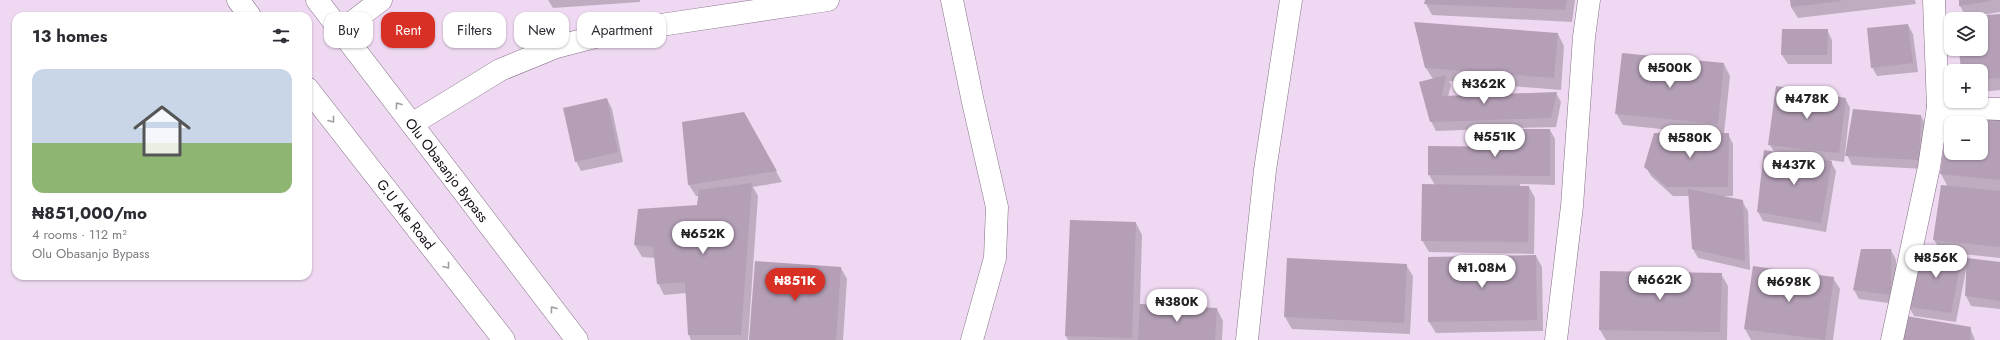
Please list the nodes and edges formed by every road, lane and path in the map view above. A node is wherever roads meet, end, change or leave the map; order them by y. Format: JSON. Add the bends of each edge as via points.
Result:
{"nodes":[{"id":1,"x":238,"y":0,"type":"edge"},
{"id":2,"x":317,"y":0,"type":"edge"},
{"id":3,"x":381,"y":0,"type":"edge"},
{"id":4,"x":828,"y":0,"type":"edge"},
{"id":5,"x":952,"y":0,"type":"edge"},
{"id":6,"x":1291,"y":0,"type":"edge"},
{"id":7,"x":1589,"y":0,"type":"edge"},
{"id":8,"x":1934,"y":0,"type":"edge"},
{"id":9,"x":247,"y":12,"type":"edge"},
{"id":10,"x":326,"y":12,"type":"edge"},
{"id":11,"x":366,"y":12,"type":"edge"},
{"id":12,"x":354,"y":48,"type":"edge"},
{"id":13,"x":312,"y":94,"type":"edge"},
{"id":14,"x":1938,"y":106,"type":"junction"},
{"id":15,"x":2000,"y":109,"type":"edge"},
{"id":16,"x":412,"y":124,"type":"junction"},
{"id":17,"x":504,"y":340,"type":"edge"},
{"id":18,"x":577,"y":340,"type":"edge"},
{"id":19,"x":972,"y":340,"type":"edge"},
{"id":20,"x":1247,"y":340,"type":"edge"},
{"id":21,"x":1556,"y":340,"type":"edge"},
{"id":22,"x":1892,"y":340,"type":"edge"}],
"edges":[{"from":1,"to":9,"type":"street"},
{"from":2,"to":10,"type":"street","name":"Olu Obasanjo Bypass"},
{"from":3,"to":11,"type":"street"},
{"from":4,"to":16,"type":"street","via":[[614,32],[556,47],[500,70]]},
{"from":5,"to":19,"type":"street","via":[[997,207],[995,258]]},
{"from":6,"to":20,"type":"street","via":[[1265,170]]},
{"from":7,"to":21,"type":"street","via":[[1572,206]]},
{"from":8,"to":14,"type":"street"},
{"from":16,"to":12,"type":"street","name":"Olu Obasanjo Bypass","one_way":true},
{"from":13,"to":17,"type":"street","name":"G.U Ake Road","one_way":true},
{"from":14,"to":15,"type":"street"},
{"from":14,"to":22,"type":"street","via":[[1929,167]]},
{"from":18,"to":16,"type":"street","name":"Olu Obasanjo Bypass","one_way":true}]}
